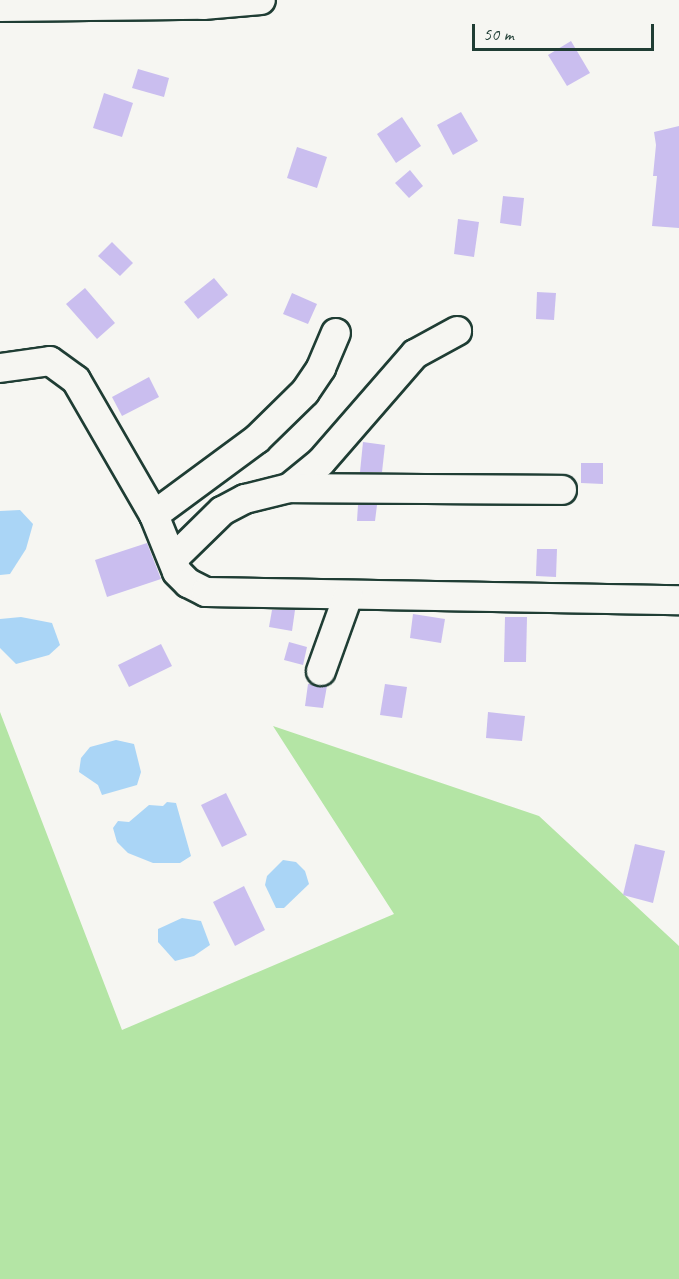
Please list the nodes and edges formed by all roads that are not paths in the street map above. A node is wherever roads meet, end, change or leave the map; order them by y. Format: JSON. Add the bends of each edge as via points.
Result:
{"nodes":[{"id":1,"x":261,"y":0,"type":"edge"},
{"id":2,"x":0,"y":7,"type":"edge"},
{"id":3,"x":457,"y":330,"type":"dead end"},
{"id":4,"x":336,"y":333,"type":"dead end"},
{"id":5,"x":0,"y":368,"type":"edge"},
{"id":6,"x":289,"y":488,"type":"junction"},
{"id":7,"x":562,"y":490,"type":"dead end"},
{"id":8,"x":154,"y":515,"type":"junction"},
{"id":9,"x":174,"y":558,"type":"junction"},
{"id":10,"x":348,"y":596,"type":"junction"},
{"id":11,"x":679,"y":600,"type":"edge"},
{"id":12,"x":321,"y":671,"type":"dead end"}],
"edges":[{"from":1,"to":2,"type":"street","via":[[203,5]]},
{"from":3,"to":6,"type":"street","via":[[415,354],[321,462]]},
{"from":4,"to":8,"type":"street","via":[[321,368],[305,392],[257,439]]},
{"from":5,"to":8,"type":"street","via":[[50,361],[76,380]]},
{"from":6,"to":7,"type":"street"},
{"from":6,"to":9,"type":"street","via":[[245,499],[222,511]]},
{"from":8,"to":9,"type":"street"},
{"from":9,"to":10,"type":"street","via":[[177,572],[206,592]]},
{"from":10,"to":11,"type":"street"},
{"from":10,"to":12,"type":"street"}]}
